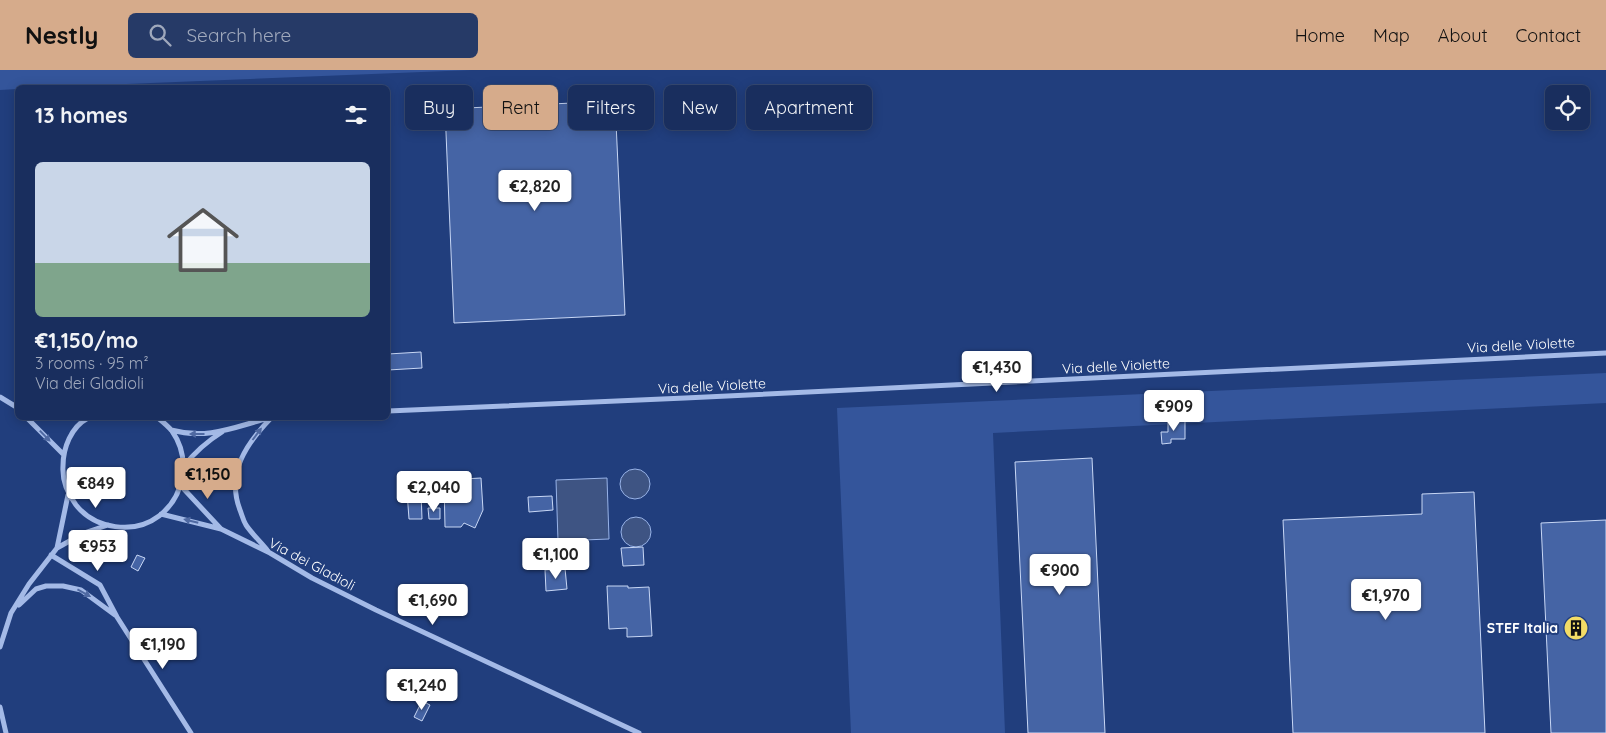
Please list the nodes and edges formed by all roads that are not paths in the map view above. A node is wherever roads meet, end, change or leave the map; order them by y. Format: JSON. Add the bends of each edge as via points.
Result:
{"nodes":[{"id":1,"x":1606,"y":352,"type":"edge"},
{"id":2,"x":0,"y":397,"type":"edge"},
{"id":3,"x":15,"y":406,"type":"edge"},
{"id":4,"x":390,"y":411,"type":"edge"},
{"id":5,"x":29,"y":420,"type":"edge"},
{"id":6,"x":84,"y":420,"type":"edge"},
{"id":7,"x":160,"y":420,"type":"edge"},
{"id":8,"x":263,"y":420,"type":"edge"},
{"id":9,"x":268,"y":420,"type":"edge"},
{"id":10,"x":171,"y":430,"type":"junction"},
{"id":11,"x":222,"y":432,"type":"junction"},
{"id":12,"x":63,"y":454,"type":"junction"},
{"id":13,"x":184,"y":466,"type":"junction"},
{"id":14,"x":181,"y":486,"type":"junction"},
{"id":15,"x":68,"y":495,"type":"junction"},
{"id":16,"x":161,"y":514,"type":"junction"},
{"id":17,"x":108,"y":525,"type":"junction"},
{"id":18,"x":221,"y":529,"type":"junction"},
{"id":19,"x":57,"y":548,"type":"junction"},
{"id":20,"x":270,"y":553,"type":"junction"},
{"id":21,"x":51,"y":554,"type":"junction"},
{"id":22,"x":11,"y":613,"type":"junction"},
{"id":23,"x":117,"y":617,"type":"junction"},
{"id":24,"x":0,"y":647,"type":"edge"},
{"id":25,"x":0,"y":707,"type":"edge"},
{"id":26,"x":6,"y":733,"type":"edge"},
{"id":27,"x":191,"y":733,"type":"edge"},
{"id":28,"x":639,"y":733,"type":"edge"}],
"edges":[{"from":1,"to":4,"type":"street","name":"Via delle Violette"},
{"from":2,"to":3,"type":"street"},
{"from":5,"to":12,"type":"street","one_way":true},
{"from":6,"to":12,"type":"street","via":[[70,435]]},
{"from":7,"to":10,"type":"street"},
{"from":8,"to":11,"type":"street"},
{"from":20,"to":9,"type":"street","one_way":true,"via":[[245,523],[236,500],[235,475],[241,457]]},
{"from":11,"to":10,"type":"street","one_way":true,"via":[[197,435]]},
{"from":10,"to":13,"type":"street","via":[[181,447]]},
{"from":11,"to":13,"type":"street","via":[[204,444]]},
{"from":12,"to":15,"type":"street","via":[[62,475]]},
{"from":13,"to":14,"type":"street"},
{"from":14,"to":16,"type":"street","via":[[172,503]]},
{"from":14,"to":18,"type":"street"},
{"from":15,"to":17,"type":"street","via":[[81,512],[98,523]]},
{"from":15,"to":19,"type":"street"},
{"from":16,"to":17,"type":"street","via":[[140,526],[119,528]]},
{"from":18,"to":16,"type":"street","name":"Via dei Gladioli","one_way":true},
{"from":17,"to":19,"type":"street","via":[[84,533]]},
{"from":18,"to":20,"type":"street","name":"Via dei Gladioli"},
{"from":19,"to":21,"type":"street"},
{"from":20,"to":28,"type":"street","name":"Via dei Gladioli","via":[[376,610]]},
{"from":21,"to":22,"type":"street"},
{"from":21,"to":23,"type":"street","via":[[100,585]]},
{"from":22,"to":23,"type":"street","one_way":true,"via":[[36,589],[63,586],[81,590]]},
{"from":22,"to":24,"type":"street"},
{"from":23,"to":27,"type":"street"},
{"from":25,"to":26,"type":"street"}]}
